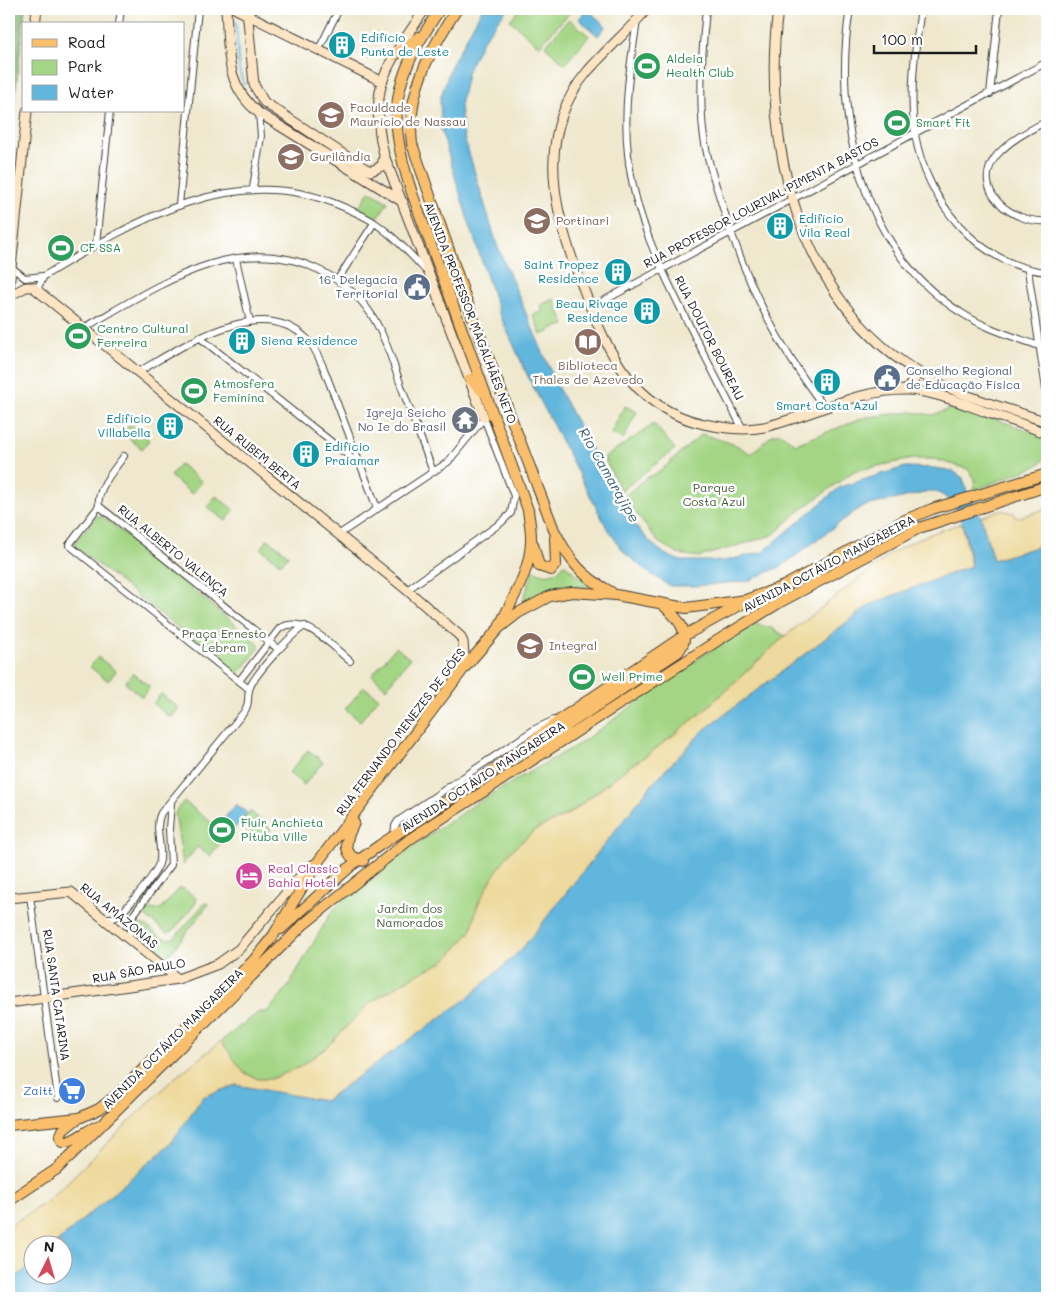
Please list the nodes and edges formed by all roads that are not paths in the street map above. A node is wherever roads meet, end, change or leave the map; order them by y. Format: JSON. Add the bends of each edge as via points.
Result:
{"nodes":[{"id":1,"x":37,"y":9,"type":"edge"},
{"id":2,"x":121,"y":9,"type":"edge"},
{"id":3,"x":198,"y":9,"type":"edge"},
{"id":4,"x":226,"y":9,"type":"edge"},
{"id":5,"x":236,"y":9,"type":"edge"},
{"id":6,"x":339,"y":9,"type":"edge"},
{"id":7,"x":425,"y":9,"type":"edge"},
{"id":8,"x":440,"y":9,"type":"edge"},
{"id":9,"x":457,"y":9,"type":"edge"},
{"id":10,"x":647,"y":9,"type":"edge"},
{"id":11,"x":706,"y":9,"type":"edge"},
{"id":12,"x":778,"y":9,"type":"edge"},
{"id":13,"x":850,"y":9,"type":"edge"},
{"id":14,"x":920,"y":9,"type":"edge"},
{"id":15,"x":999,"y":9,"type":"edge"},
{"id":16,"x":247,"y":11,"type":"edge"},
{"id":17,"x":637,"y":20,"type":"junction"},
{"id":18,"x":35,"y":22,"type":"edge"},
{"id":19,"x":120,"y":22,"type":"edge"},
{"id":20,"x":422,"y":35,"type":"junction"},
{"id":21,"x":319,"y":49,"type":"junction"},
{"id":22,"x":395,"y":55,"type":"junction"},
{"id":23,"x":1047,"y":62,"type":"edge"},
{"id":24,"x":381,"y":81,"type":"junction"},
{"id":25,"x":990,"y":94,"type":"junction"},
{"id":26,"x":27,"y":112,"type":"edge"},
{"id":27,"x":110,"y":112,"type":"edge"},
{"id":28,"x":259,"y":114,"type":"junction"},
{"id":29,"x":1047,"y":121,"type":"edge"},
{"id":30,"x":916,"y":134,"type":"junction"},
{"id":31,"x":384,"y":155,"type":"junction"},
{"id":32,"x":856,"y":164,"type":"junction"},
{"id":33,"x":253,"y":188,"type":"junction"},
{"id":34,"x":792,"y":199,"type":"junction"},
{"id":35,"x":403,"y":202,"type":"junction"},
{"id":36,"x":179,"y":205,"type":"junction"},
{"id":37,"x":1047,"y":221,"type":"edge"},
{"id":38,"x":374,"y":223,"type":"junction"},
{"id":39,"x":731,"y":232,"type":"junction"},
{"id":40,"x":96,"y":244,"type":"junction"},
{"id":41,"x":236,"y":259,"type":"junction"},
{"id":42,"x":11,"y":267,"type":"junction"},
{"id":43,"x":661,"y":269,"type":"junction"},
{"id":44,"x":1028,"y":270,"type":"junction"},
{"id":45,"x":1047,"y":272,"type":"edge"},
{"id":46,"x":430,"y":275,"type":"junction"},
{"id":47,"x":44,"y":276,"type":"junction"},
{"id":48,"x":338,"y":280,"type":"junction"},
{"id":49,"x":9,"y":288,"type":"edge"},
{"id":50,"x":41,"y":294,"type":"junction"},
{"id":51,"x":9,"y":296,"type":"edge"},
{"id":52,"x":592,"y":307,"type":"junction"},
{"id":53,"x":250,"y":322,"type":"junction"},
{"id":54,"x":84,"y":328,"type":"junction"},
{"id":55,"x":199,"y":337,"type":"junction"},
{"id":56,"x":1039,"y":346,"type":"junction"},
{"id":57,"x":1047,"y":346,"type":"edge"},
{"id":58,"x":912,"y":368,"type":"junction"},
{"id":59,"x":138,"y":372,"type":"junction"},
{"id":60,"x":470,"y":379,"type":"junction"},
{"id":61,"x":906,"y":390,"type":"junction"},
{"id":62,"x":1047,"y":396,"type":"edge"},
{"id":63,"x":489,"y":398,"type":"junction"},
{"id":64,"x":824,"y":407,"type":"junction"},
{"id":65,"x":484,"y":418,"type":"junction"},
{"id":66,"x":1047,"y":422,"type":"edge"},
{"id":67,"x":743,"y":430,"type":"junction"},
{"id":68,"x":1047,"y":434,"type":"edge"},
{"id":69,"x":124,"y":456,"type":"dead end"},
{"id":70,"x":358,"y":464,"type":"junction"},
{"id":71,"x":433,"y":472,"type":"junction"},
{"id":72,"x":1044,"y":474,"type":"edge"},
{"id":73,"x":1047,"y":486,"type":"edge"},
{"id":74,"x":99,"y":506,"type":"junction"},
{"id":75,"x":377,"y":508,"type":"junction"},
{"id":76,"x":554,"y":530,"type":"junction"},
{"id":77,"x":338,"y":534,"type":"junction"},
{"id":78,"x":532,"y":539,"type":"junction"},
{"id":79,"x":407,"y":590,"type":"junction"},
{"id":80,"x":616,"y":595,"type":"junction"},
{"id":81,"x":756,"y":597,"type":"junction"},
{"id":82,"x":663,"y":605,"type":"junction"},
{"id":83,"x":305,"y":626,"type":"junction"},
{"id":84,"x":499,"y":628,"type":"junction"},
{"id":85,"x":685,"y":635,"type":"junction"},
{"id":86,"x":268,"y":642,"type":"junction"},
{"id":87,"x":278,"y":649,"type":"junction"},
{"id":88,"x":350,"y":661,"type":"dead end"},
{"id":89,"x":465,"y":667,"type":"junction"},
{"id":90,"x":240,"y":681,"type":"junction"},
{"id":91,"x":249,"y":689,"type":"junction"},
{"id":92,"x":531,"y":761,"type":"junction"},
{"id":93,"x":171,"y":802,"type":"junction"},
{"id":94,"x":362,"y":806,"type":"junction"},
{"id":95,"x":386,"y":857,"type":"junction"},
{"id":96,"x":160,"y":859,"type":"junction"},
{"id":97,"x":358,"y":860,"type":"junction"},
{"id":98,"x":172,"y":861,"type":"junction"},
{"id":99,"x":317,"y":863,"type":"junction"},
{"id":100,"x":30,"y":896,"type":"junction"},
{"id":101,"x":9,"y":898,"type":"edge"},
{"id":102,"x":102,"y":918,"type":"junction"},
{"id":103,"x":272,"y":936,"type":"junction"},
{"id":104,"x":129,"y":940,"type":"junction"},
{"id":105,"x":178,"y":979,"type":"junction"},
{"id":106,"x":234,"y":980,"type":"joint"},
{"id":107,"x":46,"y":998,"type":"junction"},
{"id":108,"x":9,"y":1003,"type":"edge"},
{"id":109,"x":58,"y":1098,"type":"dead end"},
{"id":110,"x":79,"y":1118,"type":"junction"},
{"id":111,"x":104,"y":1124,"type":"junction"},
{"id":112,"x":9,"y":1126,"type":"edge"},
{"id":113,"x":9,"y":1201,"type":"edge"}],
"edges":[{"from":1,"to":18,"type":"street"},
{"from":2,"to":19,"type":"street"},
{"from":3,"to":36,"type":"street"},
{"from":4,"to":28,"type":"street","via":[[232,77],[246,101]]},
{"from":5,"to":16,"type":"street"},
{"from":6,"to":21,"type":"street"},
{"from":7,"to":22,"type":"street","name":"AVENIDA PROFESSOR MAGALHÃES NETO"},
{"from":8,"to":20,"type":"main road","name":"AVENIDA PROFESSOR MAGALHÃES NETO"},
{"from":9,"to":76,"type":"main road","name":"AVENIDA PROFESSOR MAGALHÃES NETO","via":[[422,72],[411,117],[412,144],[467,302]]},
{"from":10,"to":17,"type":"street"},
{"from":11,"to":39,"type":"street","via":[[701,76],[703,130],[708,158]]},
{"from":12,"to":34,"type":"street","via":[[774,63],[776,100]]},
{"from":13,"to":32,"type":"street","via":[[847,104]]},
{"from":14,"to":30,"type":"street","via":[[914,66]]},
{"from":15,"to":25,"type":"street"},
{"from":16,"to":21,"type":"street"},
{"from":16,"to":31,"type":"street","via":[[254,85],[264,102],[371,171],[382,166]]},
{"from":17,"to":43,"type":"street","name":"RUA DOUTOR BOUREAU","via":[[628,86],[628,153],[639,212]]},
{"from":17,"to":52,"type":"street","via":[[587,72],[570,95],[559,119],[555,142],[556,200],[563,230]]},
{"from":20,"to":22,"type":"main road"},
{"from":20,"to":63,"type":"main road","name":"AVENIDA PROFESSOR MAGALHÃES NETO","via":[[399,86],[395,115],[397,139],[412,193]]},
{"from":21,"to":24,"type":"street"},
{"from":22,"to":24,"type":"street","name":"AVENIDA PROFESSOR MAGALHÃES NETO"},
{"from":23,"to":25,"type":"street","name":"RUA PROFESSOR LOURIVAL PIMENTA BASTOS"},
{"from":24,"to":31,"type":"street","name":"AVENIDA PROFESSOR MAGALHÃES NETO","via":[[377,116]]},
{"from":25,"to":30,"type":"street","name":"RUA PROFESSOR LOURIVAL PIMENTA BASTOS"},
{"from":26,"to":42,"type":"street"},
{"from":27,"to":40,"type":"street"},
{"from":28,"to":33,"type":"street","via":[[261,136]]},
{"from":28,"to":35,"type":"street"},
{"from":29,"to":37,"type":"street","via":[[1006,146],[997,155],[987,175],[993,198],[1002,207],[1023,217]]},
{"from":30,"to":32,"type":"street","name":"RUA PROFESSOR LOURIVAL PIMENTA BASTOS"},
{"from":30,"to":44,"type":"street","via":[[933,186],[959,226],[975,242],[998,257]]},
{"from":31,"to":35,"type":"street","name":"AVENIDA PROFESSOR MAGALHÃES NETO"},
{"from":32,"to":34,"type":"street","name":"RUA PROFESSOR LOURIVAL PIMENTA BASTOS"},
{"from":32,"to":56,"type":"street","via":[[884,231],[905,262],[924,282],[976,322]]},
{"from":33,"to":36,"type":"street"},
{"from":33,"to":38,"type":"street","via":[[320,196]]},
{"from":34,"to":39,"type":"street","name":"RUA PROFESSOR LOURIVAL PIMENTA BASTOS"},
{"from":34,"to":58,"type":"street","via":[[809,247],[846,308],[865,330]]},
{"from":35,"to":46,"type":"street","name":"AVENIDA PROFESSOR MAGALHÃES NETO"},
{"from":36,"to":40,"type":"street","via":[[149,216]]},
{"from":38,"to":46,"type":"street"},
{"from":38,"to":48,"type":"street"},
{"from":39,"to":43,"type":"street","name":"RUA PROFESSOR LOURIVAL PIMENTA BASTOS"},
{"from":39,"to":64,"type":"street","via":[[762,310],[798,372]]},
{"from":40,"to":47,"type":"street"},
{"from":41,"to":48,"type":"street","via":[[290,258]]},
{"from":41,"to":53,"type":"street"},
{"from":41,"to":54,"type":"street","via":[[191,269]]},
{"from":42,"to":47,"type":"street","via":[[25,278]]},
{"from":42,"to":49,"type":"street"},
{"from":43,"to":52,"type":"street","name":"RUA PROFESSOR LOURIVAL PIMENTA BASTOS"},
{"from":43,"to":67,"type":"street","name":"RUA DOUTOR BOUREAU"},
{"from":44,"to":45,"type":"street"},
{"from":44,"to":56,"type":"street"},
{"from":46,"to":60,"type":"street","name":"AVENIDA PROFESSOR MAGALHÃES NETO"},
{"from":47,"to":50,"type":"street","via":[[38,287]]},
{"from":48,"to":71,"type":"street","via":[[365,306],[382,334]]},
{"from":50,"to":51,"type":"street","name":"RUA RUBEM BERTA","via":[[32,287],[26,287]]},
{"from":50,"to":54,"type":"street","name":"RUA RUBEM BERTA"},
{"from":52,"to":67,"type":"street","via":[[616,362],[632,384],[654,404],[695,422]]},
{"from":53,"to":55,"type":"street"},
{"from":53,"to":70,"type":"street","via":[[285,325],[311,344],[324,369]]},
{"from":54,"to":59,"type":"street","name":"RUA RUBEM BERTA"},
{"from":55,"to":59,"type":"street"},
{"from":55,"to":70,"type":"street"},
{"from":56,"to":57,"type":"street"},
{"from":56,"to":62,"type":"street"},
{"from":58,"to":61,"type":"street","via":[[915,379]]},
{"from":58,"to":66,"type":"street","via":[[940,384]]},
{"from":59,"to":77,"type":"street","name":"RUA RUBEM BERTA"},
{"from":60,"to":63,"type":"main road"},
{"from":60,"to":65,"type":"street","name":"AVENIDA PROFESSOR MAGALHÃES NETO"},
{"from":61,"to":64,"type":"street","via":[[868,395]]},
{"from":61,"to":68,"type":"street","via":[[942,396]]},
{"from":63,"to":78,"type":"main road","name":"AVENIDA PROFESSOR MAGALHÃES NETO","via":[[525,496]]},
{"from":64,"to":67,"type":"street","via":[[764,427]]},
{"from":65,"to":71,"type":"street","via":[[454,456]]},
{"from":65,"to":79,"type":"street","name":"AVENIDA PROFESSOR MAGALHÃES NETO","via":[[514,496],[511,512],[502,522]]},
{"from":69,"to":74,"type":"street","name":"RUA ALBERTO VALENÇA","via":[[101,490]]},
{"from":70,"to":75,"type":"street"},
{"from":71,"to":75,"type":"street"},
{"from":72,"to":81,"type":"main road","name":"AVENIDA OCTÁVIO MANGABEIRA","via":[[932,509],[880,532],[784,586]]},
{"from":73,"to":92,"type":"main road","name":"AVENIDA OCTÁVIO MANGABEIRA","via":[[936,522],[902,537],[782,601]]},
{"from":74,"to":86,"type":"street","name":"RUA ALBERTO VALENÇA"},
{"from":74,"to":90,"type":"street","via":[[70,545]]},
{"from":75,"to":77,"type":"street"},
{"from":76,"to":78,"type":"main road","via":[[557,559],[551,570],[539,566]]},
{"from":76,"to":80,"type":"main road","name":"AVENIDA PROFESSOR MAGALHÃES NETO","via":[[578,571]]},
{"from":77,"to":79,"type":"street","name":"RUA RUBEM BERTA"},
{"from":78,"to":84,"type":"main road","name":"AVENIDA PROFESSOR MAGALHÃES NETO","via":[[523,578]]},
{"from":79,"to":89,"type":"street","name":"RUA RUBEM BERTA","via":[[460,636]]},
{"from":80,"to":82,"type":"main road","name":"AVENIDA OCTÁVIO MANGABEIRA"},
{"from":80,"to":84,"type":"main road","name":"RUA FERNANDO MENEZES DE GÓES","via":[[578,592],[550,596],[532,604]]},
{"from":81,"to":82,"type":"main road","name":"AVENIDA OCTÁVIO MANGABEIRA","via":[[701,607]]},
{"from":81,"to":85,"type":"main road","name":"AVENIDA OCTÁVIO MANGABEIRA"},
{"from":82,"to":85,"type":"main road","via":[[677,618]]},
{"from":83,"to":86,"type":"street","via":[[286,625]]},
{"from":83,"to":87,"type":"street","via":[[294,632]]},
{"from":83,"to":88,"type":"street"},
{"from":84,"to":89,"type":"main road","name":"RUA FERNANDO MENEZES DE GÓES"},
{"from":85,"to":92,"type":"main road","via":[[678,652],[569,724]]},
{"from":85,"to":97,"type":"main road","name":"AVENIDA OCTÁVIO MANGABEIRA","via":[[565,716],[494,770]]},
{"from":86,"to":87,"type":"street","name":"RUA ALBERTO VALENÇA"},
{"from":86,"to":90,"type":"street"},
{"from":87,"to":91,"type":"street"},
{"from":89,"to":94,"type":"main road","name":"RUA FERNANDO MENEZES DE GÓES"},
{"from":90,"to":91,"type":"street"},
{"from":91,"to":93,"type":"street","via":[[249,703],[244,712]]},
{"from":92,"to":95,"type":"main road","name":"AVENIDA OCTÁVIO MANGABEIRA"},
{"from":93,"to":96,"type":"street","via":[[161,813],[159,821]]},
{"from":93,"to":98,"type":"street","via":[[168,829]]},
{"from":94,"to":97,"type":"main road","via":[[346,842],[347,852]]},
{"from":94,"to":99,"type":"main road","name":"RUA FERNANDO MENEZES DE GÓES"},
{"from":95,"to":97,"type":"main road"},
{"from":95,"to":111,"type":"main road","name":"AVENIDA OCTÁVIO MANGABEIRA","via":[[304,924]]},
{"from":96,"to":98,"type":"street"},
{"from":96,"to":102,"type":"street","via":[[121,914]]},
{"from":97,"to":103,"type":"main road","name":"AVENIDA OCTÁVIO MANGABEIRA"},
{"from":98,"to":104,"type":"street","via":[[169,870],[131,918]]},
{"from":99,"to":103,"type":"main road","name":"RUA FERNANDO MENEZES DE GÓES"},
{"from":99,"to":105,"type":"street","name":"RUA SÃO PAULO","via":[[308,867],[252,936],[229,958]]},
{"from":100,"to":101,"type":"street","name":"RUA AMAZONAS"},
{"from":100,"to":102,"type":"street","name":"RUA AMAZONAS","via":[[71,892]]},
{"from":100,"to":107,"type":"street","name":"RUA SANTA CATARINA"},
{"from":102,"to":104,"type":"street","name":"RUA AMAZONAS"},
{"from":103,"to":106,"type":"main road","name":"RUA FERNANDO MENEZES DE GÓES"},
{"from":104,"to":105,"type":"street","name":"RUA AMAZONAS"},
{"from":105,"to":107,"type":"street","name":"RUA SÃO PAULO"},
{"from":106,"to":110,"type":"main road","name":"AVENIDA OCTÁVIO MANGABEIRA","via":[[118,1094],[100,1109]]},
{"from":107,"to":108,"type":"street","name":"RUA SÃO PAULO"},
{"from":107,"to":109,"type":"street","name":"RUA SANTA CATARINA"},
{"from":110,"to":111,"type":"main road","via":[[63,1130],[60,1137],[63,1142],[69,1142],[93,1126]]},
{"from":110,"to":112,"type":"main road"},
{"from":111,"to":113,"type":"main road","name":"AVENIDA OCTÁVIO MANGABEIRA","via":[[57,1169]]}]}
